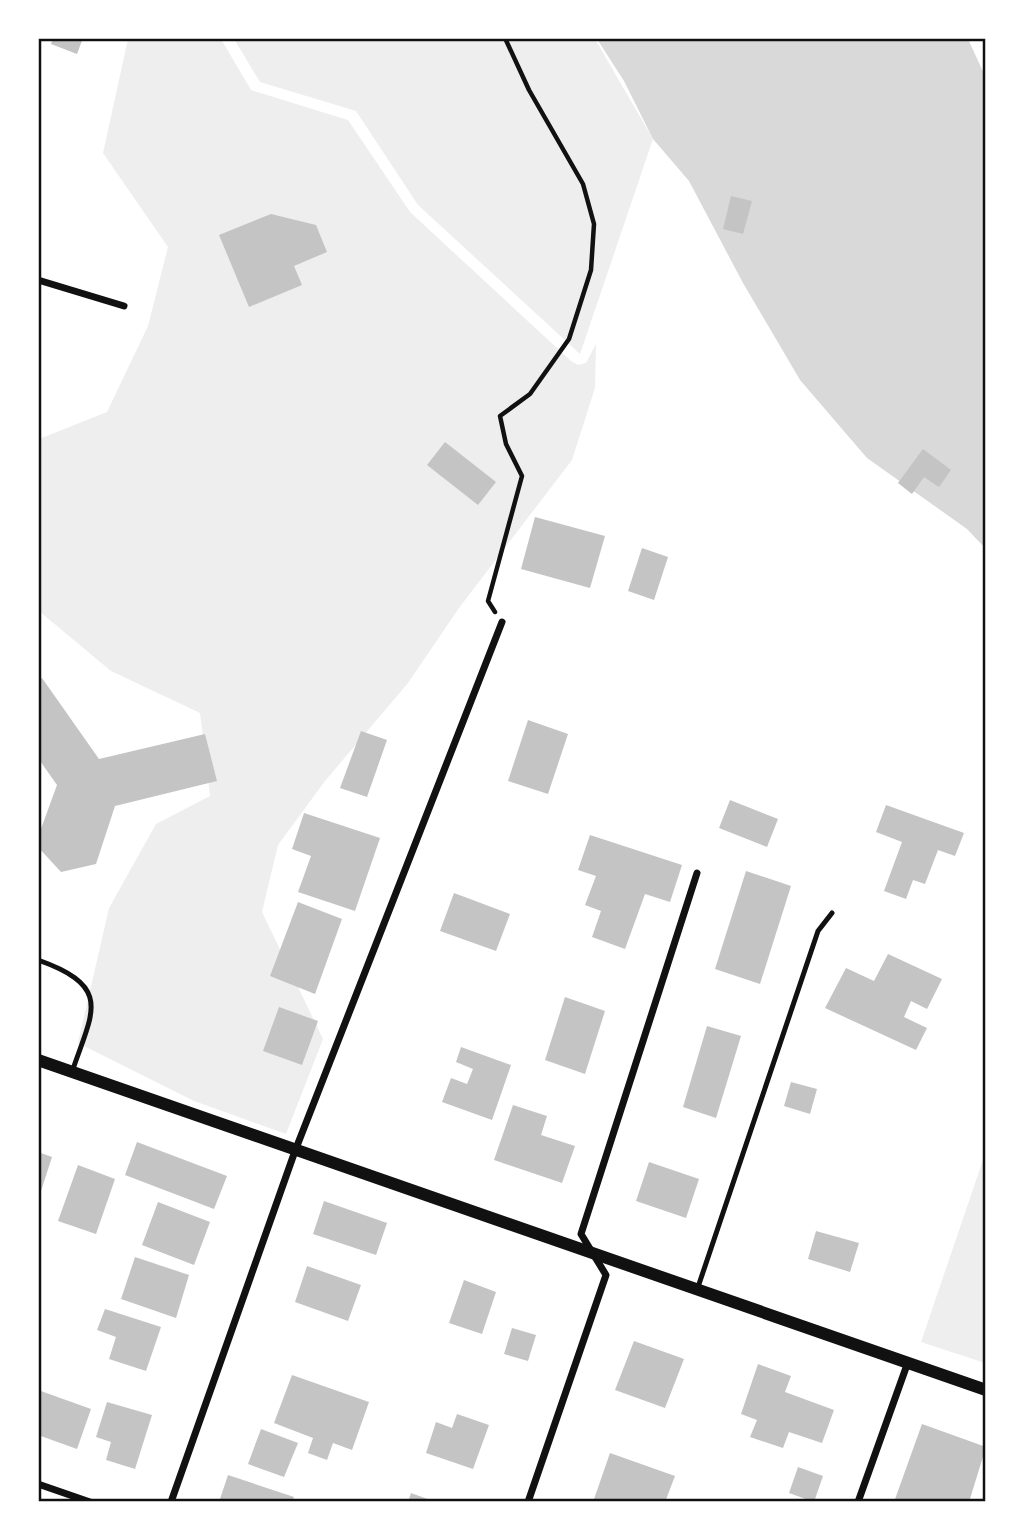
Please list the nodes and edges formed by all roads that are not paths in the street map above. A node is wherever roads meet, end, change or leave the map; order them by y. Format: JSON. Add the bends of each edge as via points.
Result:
{"nodes":[{"id":1,"x":38,"y":279,"type":"edge"},
{"id":2,"x":124,"y":306,"type":"dead end"},
{"id":3,"x":502,"y":622,"type":"road end"},
{"id":4,"x":697,"y":873,"type":"dead end"},
{"id":5,"x":832,"y":913,"type":"dead end"},
{"id":6,"x":38,"y":960,"type":"edge"},
{"id":7,"x":38,"y":1060,"type":"edge"},
{"id":8,"x":72,"y":1072,"type":"junction"},
{"id":9,"x":295,"y":1151,"type":"junction"},
{"id":10,"x":591,"y":1254,"type":"junction"},
{"id":11,"x":697,"y":1290,"type":"junction"},
{"id":12,"x":908,"y":1362,"type":"junction"},
{"id":13,"x":985,"y":1390,"type":"edge"},
{"id":14,"x":38,"y":1484,"type":"edge"},
{"id":15,"x":90,"y":1502,"type":"edge"},
{"id":16,"x":171,"y":1502,"type":"edge"},
{"id":17,"x":528,"y":1502,"type":"edge"},
{"id":18,"x":858,"y":1502,"type":"edge"}],
"edges":[{"from":1,"to":2,"type":"street"},
{"from":3,"to":9,"type":"street"},
{"from":4,"to":10,"type":"street","via":[[581,1234]]},
{"from":5,"to":11,"type":"lane","via":[[818,930]]},
{"from":6,"to":8,"type":"lane","via":[[78,981],[90,993],[93,1008]]},
{"from":7,"to":8,"type":"street"},
{"from":8,"to":9,"type":"street"},
{"from":9,"to":10,"type":"street"},
{"from":9,"to":16,"type":"street"},
{"from":10,"to":11,"type":"street"},
{"from":10,"to":17,"type":"street","via":[[606,1275]]},
{"from":11,"to":12,"type":"street"},
{"from":12,"to":13,"type":"street"},
{"from":12,"to":18,"type":"street"},
{"from":14,"to":15,"type":"street"}]}
